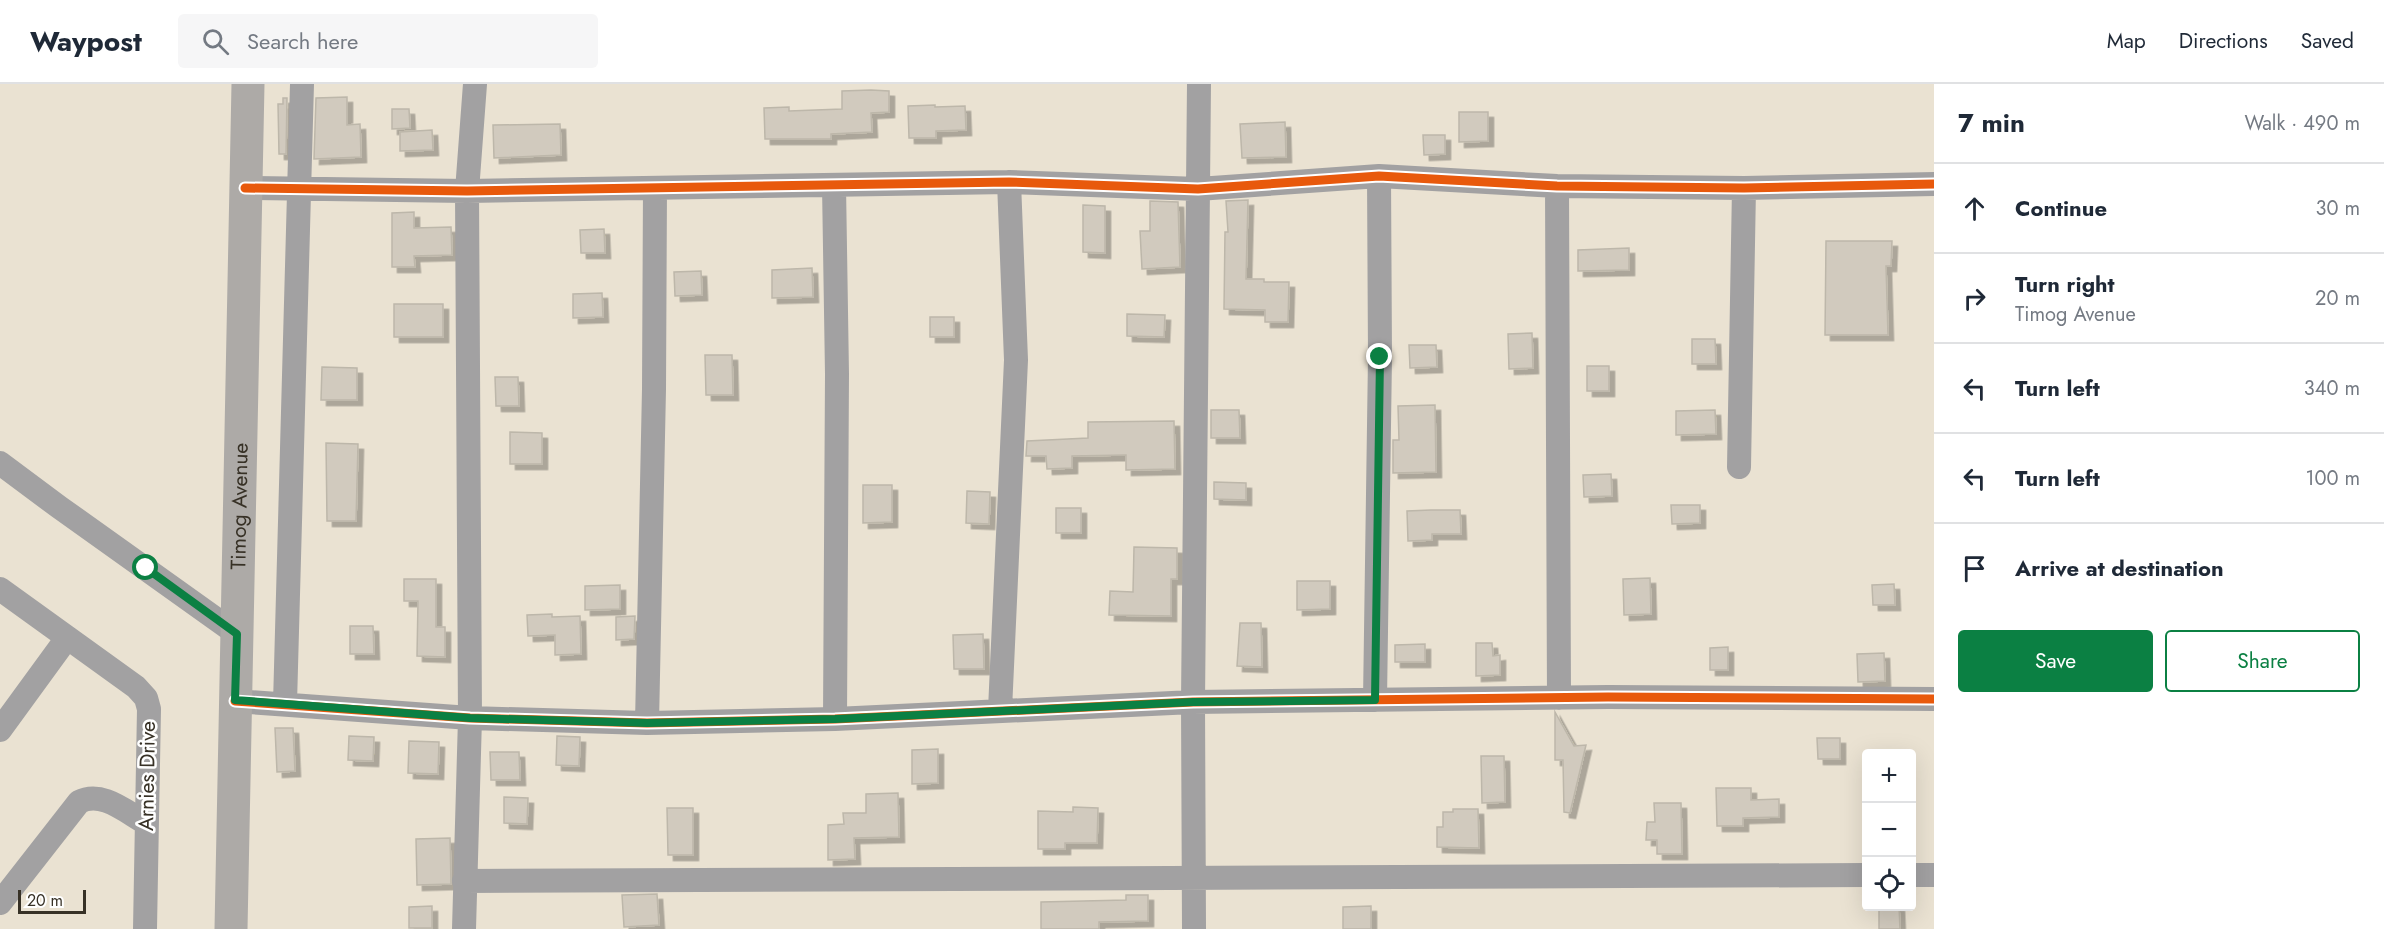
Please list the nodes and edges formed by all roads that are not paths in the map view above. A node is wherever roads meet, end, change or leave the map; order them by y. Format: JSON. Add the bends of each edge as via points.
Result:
{"nodes":[{"id":1,"x":248,"y":84,"type":"edge"},
{"id":2,"x":302,"y":84,"type":"edge"},
{"id":3,"x":474,"y":84,"type":"edge"},
{"id":4,"x":1199,"y":84,"type":"edge"},
{"id":5,"x":1379,"y":176,"type":"junction"},
{"id":6,"x":1009,"y":182,"type":"junction"},
{"id":7,"x":1934,"y":184,"type":"edge"},
{"id":8,"x":834,"y":185,"type":"junction"},
{"id":9,"x":1557,"y":186,"type":"junction"},
{"id":10,"x":246,"y":188,"type":"junction"},
{"id":11,"x":655,"y":188,"type":"junction"},
{"id":12,"x":1744,"y":188,"type":"junction"},
{"id":13,"x":300,"y":189,"type":"junction"},
{"id":14,"x":1198,"y":189,"type":"junction"},
{"id":15,"x":467,"y":191,"type":"junction"},
{"id":16,"x":0,"y":462,"type":"edge"},
{"id":17,"x":1739,"y":467,"type":"dead end"},
{"id":18,"x":0,"y":590,"type":"edge"},
{"id":19,"x":237,"y":634,"type":"junction"},
{"id":20,"x":67,"y":638,"type":"junction"},
{"id":21,"x":1559,"y":698,"type":"junction"},
{"id":22,"x":1934,"y":699,"type":"edge"},
{"id":23,"x":235,"y":700,"type":"junction"},
{"id":24,"x":1375,"y":700,"type":"junction"},
{"id":25,"x":1193,"y":702,"type":"junction"},
{"id":26,"x":285,"y":704,"type":"junction"},
{"id":27,"x":1000,"y":710,"type":"junction"},
{"id":28,"x":470,"y":718,"type":"junction"},
{"id":29,"x":835,"y":719,"type":"junction"},
{"id":30,"x":647,"y":723,"type":"junction"},
{"id":31,"x":0,"y":730,"type":"edge"},
{"id":32,"x":146,"y":823,"type":"junction"},
{"id":33,"x":1862,"y":875,"type":"edge"},
{"id":34,"x":1916,"y":875,"type":"edge"},
{"id":35,"x":1934,"y":875,"type":"edge"},
{"id":36,"x":1194,"y":877,"type":"junction"},
{"id":37,"x":464,"y":881,"type":"junction"},
{"id":38,"x":0,"y":903,"type":"edge"},
{"id":39,"x":145,"y":929,"type":"edge"},
{"id":40,"x":231,"y":929,"type":"edge"},
{"id":41,"x":464,"y":929,"type":"edge"},
{"id":42,"x":1194,"y":929,"type":"edge"}],
"edges":[{"from":1,"to":10,"type":"main road","name":"Timog Avenue"},
{"from":2,"to":13,"type":"street"},
{"from":3,"to":15,"type":"street"},
{"from":4,"to":14,"type":"street"},
{"from":5,"to":9,"type":"street"},
{"from":5,"to":14,"type":"street"},
{"from":5,"to":24,"type":"street"},
{"from":6,"to":8,"type":"street"},
{"from":6,"to":14,"type":"street"},
{"from":6,"to":27,"type":"street","via":[[1016,360]]},
{"from":7,"to":12,"type":"street"},
{"from":8,"to":11,"type":"street"},
{"from":8,"to":29,"type":"street"},
{"from":9,"to":12,"type":"street"},
{"from":9,"to":21,"type":"street"},
{"from":10,"to":13,"type":"street"},
{"from":10,"to":19,"type":"main road","name":"Timog Avenue"},
{"from":11,"to":15,"type":"street"},
{"from":11,"to":30,"type":"street"},
{"from":12,"to":17,"type":"street"},
{"from":13,"to":15,"type":"street"},
{"from":13,"to":26,"type":"street"},
{"from":14,"to":25,"type":"street"},
{"from":15,"to":28,"type":"street"},
{"from":16,"to":19,"type":"street"},
{"from":18,"to":20,"type":"street","name":"Arnies Drive"},
{"from":19,"to":23,"type":"main road","name":"Timog Avenue"},
{"from":20,"to":31,"type":"street"},
{"from":20,"to":32,"type":"street","name":"Arnies Drive","via":[[146,698]]},
{"from":21,"to":22,"type":"street"},
{"from":21,"to":24,"type":"street"},
{"from":23,"to":26,"type":"street"},
{"from":23,"to":40,"type":"main road","name":"Timog Avenue"},
{"from":24,"to":25,"type":"street"},
{"from":25,"to":27,"type":"street"},
{"from":25,"to":36,"type":"street"},
{"from":26,"to":28,"type":"street"},
{"from":27,"to":29,"type":"street"},
{"from":28,"to":30,"type":"street"},
{"from":28,"to":37,"type":"street"},
{"from":29,"to":30,"type":"street"},
{"from":32,"to":38,"type":"street","via":[[104,800],[79,802]]},
{"from":32,"to":39,"type":"street","name":"Arnies Drive"},
{"from":33,"to":36,"type":"street"},
{"from":34,"to":35,"type":"street"},
{"from":36,"to":37,"type":"street"},
{"from":36,"to":42,"type":"street"},
{"from":37,"to":41,"type":"street"}]}
